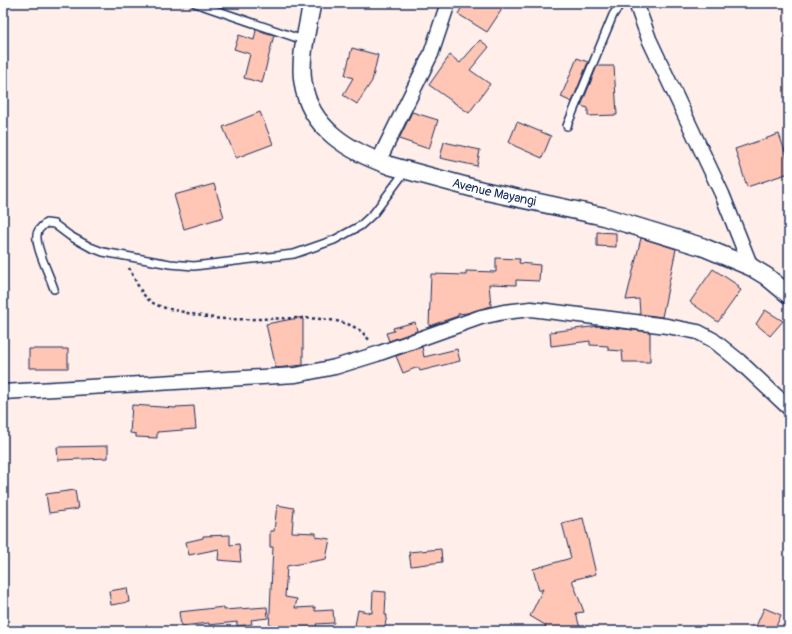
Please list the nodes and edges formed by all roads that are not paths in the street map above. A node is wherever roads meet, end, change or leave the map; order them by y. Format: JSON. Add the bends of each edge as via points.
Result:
{"nodes":[{"id":1,"x":195,"y":3,"type":"edge"},
{"id":2,"x":312,"y":3,"type":"edge"},
{"id":3,"x":448,"y":3,"type":"edge"},
{"id":4,"x":621,"y":3,"type":"edge"},
{"id":5,"x":636,"y":3,"type":"edge"},
{"id":6,"x":306,"y":41,"type":"junction"},
{"id":7,"x":566,"y":126,"type":"dead end"},
{"id":8,"x":378,"y":162,"type":"junction"},
{"id":9,"x":406,"y":170,"type":"junction"},
{"id":10,"x":751,"y":266,"type":"junction"},
{"id":11,"x":54,"y":289,"type":"dead end"},
{"id":12,"x":789,"y":296,"type":"edge"},
{"id":13,"x":3,"y":392,"type":"edge"},
{"id":14,"x":789,"y":408,"type":"edge"}],
"edges":[{"from":1,"to":6,"type":"lane"},
{"from":2,"to":6,"type":"street","name":"Avenue Mayangi"},
{"from":3,"to":8,"type":"street","via":[[431,54]]},
{"from":4,"to":7,"type":"lane","via":[[613,15]]},
{"from":5,"to":10,"type":"street","via":[[649,39],[722,194]]},
{"from":6,"to":8,"type":"street","name":"Avenue Mayangi","via":[[303,82],[308,104],[322,125],[344,145]]},
{"from":8,"to":9,"type":"street","name":"Avenue Mayangi"},
{"from":9,"to":10,"type":"street","name":"Avenue Mayangi","via":[[480,190],[602,216],[702,247]]},
{"from":9,"to":11,"type":"lane","via":[[374,213],[360,226],[334,240],[294,254],[194,266],[170,264],[90,248],[54,224],[46,223],[36,234],[37,244]]},
{"from":10,"to":12,"type":"street","name":"Avenue Mayangi"},
{"from":13,"to":14,"type":"street","via":[[296,375],[335,367],[377,354],[481,317],[531,309],[698,332],[713,340],[739,361]]}]}
